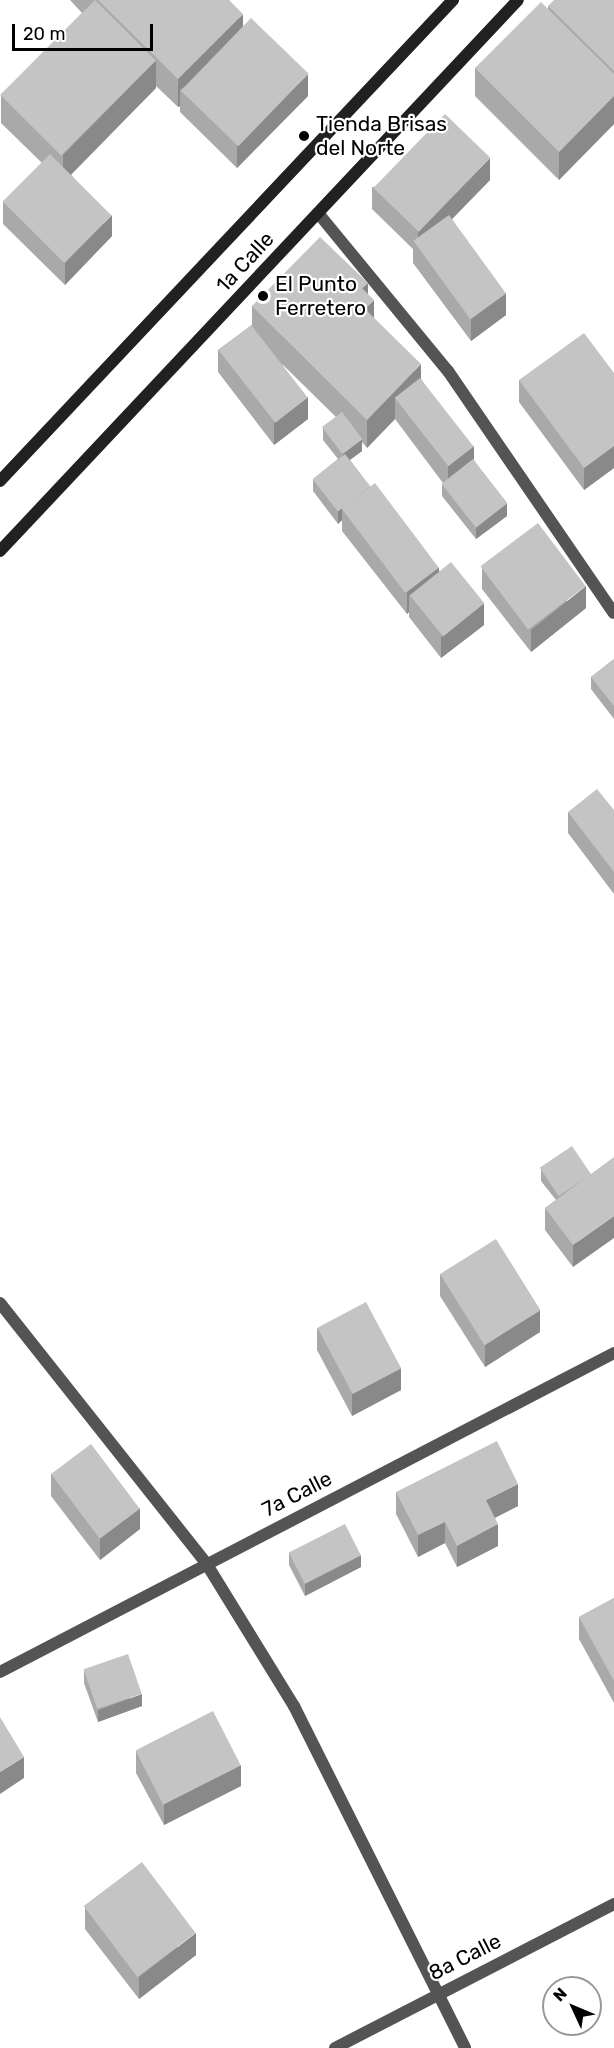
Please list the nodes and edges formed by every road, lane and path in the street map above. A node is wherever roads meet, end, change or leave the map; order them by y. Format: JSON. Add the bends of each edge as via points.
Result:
{"nodes":[{"id":1,"x":453,"y":0,"type":"edge"},
{"id":2,"x":518,"y":0,"type":"edge"},
{"id":3,"x":318,"y":213,"type":"junction"},
{"id":4,"x":0,"y":482,"type":"edge"},
{"id":5,"x":0,"y":551,"type":"edge"},
{"id":6,"x":614,"y":613,"type":"edge"},
{"id":7,"x":0,"y":1303,"type":"edge"},
{"id":8,"x":614,"y":1353,"type":"edge"},
{"id":9,"x":206,"y":1563,"type":"junction"},
{"id":10,"x":0,"y":1672,"type":"edge"},
{"id":11,"x":614,"y":1904,"type":"edge"},
{"id":12,"x":437,"y":1994,"type":"junction"},
{"id":13,"x":335,"y":2048,"type":"edge"},
{"id":14,"x":465,"y":2048,"type":"edge"}],
"edges":[{"from":1,"to":4,"type":"main road","name":"1a Calle"},
{"from":2,"to":3,"type":"main road","name":"1a Calle"},
{"from":3,"to":5,"type":"main road","name":"1a Calle"},
{"from":3,"to":6,"type":"street","via":[[448,371]]},
{"from":7,"to":9,"type":"street"},
{"from":8,"to":9,"type":"street","name":"7a Calle"},
{"from":9,"to":10,"type":"street","name":"7a Calle"},
{"from":9,"to":12,"type":"street","via":[[294,1706]]},
{"from":11,"to":12,"type":"street","name":"8a Calle"},
{"from":12,"to":13,"type":"street","name":"8a Calle"},
{"from":12,"to":14,"type":"street"}]}
